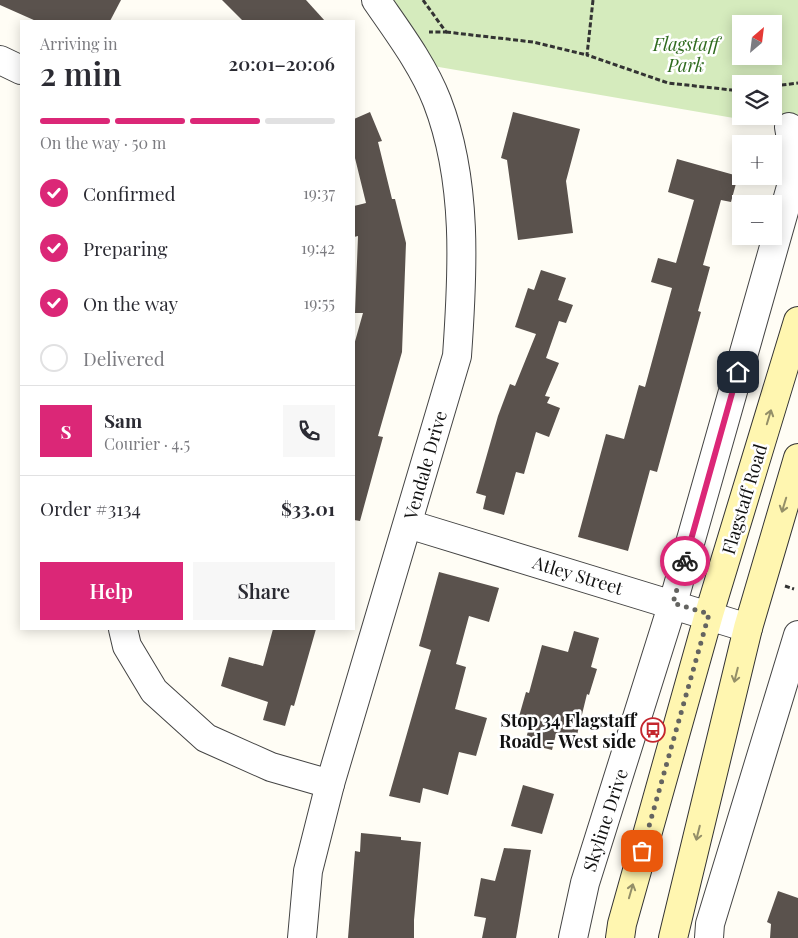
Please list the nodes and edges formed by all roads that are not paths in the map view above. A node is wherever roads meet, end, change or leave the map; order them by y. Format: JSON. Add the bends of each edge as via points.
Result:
{"nodes":[{"id":1,"x":376,"y":0,"type":"edge"},
{"id":2,"x":0,"y":60,"type":"edge"},
{"id":3,"x":20,"y":70,"type":"edge"},
{"id":4,"x":789,"y":127,"type":"dead end"},
{"id":5,"x":798,"y":321,"type":"edge"},
{"id":6,"x":798,"y":458,"type":"edge"},
{"id":7,"x":408,"y":524,"type":"junction"},
{"id":8,"x":673,"y":603,"type":"junction"},
{"id":9,"x":709,"y":614,"type":"junction"},
{"id":10,"x":748,"y":628,"type":"junction"},
{"id":11,"x":123,"y":630,"type":"edge"},
{"id":12,"x":798,"y":635,"type":"edge"},
{"id":13,"x":330,"y":784,"type":"junction"},
{"id":14,"x":302,"y":938,"type":"edge"},
{"id":15,"x":573,"y":938,"type":"edge"},
{"id":16,"x":620,"y":938,"type":"edge"},
{"id":17,"x":673,"y":938,"type":"edge"},
{"id":18,"x":709,"y":938,"type":"edge"}],
"edges":[{"from":1,"to":7,"type":"street","name":"Vendale Drive","via":[[437,100],[453,160],[460,219],[462,285],[457,356]]},
{"from":2,"to":3,"type":"street"},
{"from":4,"to":8,"type":"street","name":"Skyline Drive","via":[[796,169]]},
{"from":9,"to":5,"type":"main road","name":"Flagstaff Road","one_way":true},
{"from":6,"to":10,"type":"main road","one_way":true},
{"from":7,"to":8,"type":"street","name":"Atley Street"},
{"from":7,"to":13,"type":"street","name":"Vendale Drive"},
{"from":8,"to":9,"type":"street","name":"Atley Street"},
{"from":8,"to":15,"type":"street","name":"Skyline Drive","via":[[585,883]]},
{"from":9,"to":10,"type":"street","name":"Atley Street"},
{"from":16,"to":9,"type":"main road","name":"Flagstaff Road","one_way":true},
{"from":10,"to":17,"type":"main road","one_way":true},
{"from":11,"to":13,"type":"street","via":[[127,646],[154,691],[206,738],[271,767]]},
{"from":12,"to":18,"type":"street","via":[[710,924]]},
{"from":13,"to":14,"type":"street","name":"Vendale Drive","via":[[308,871]]}]}
